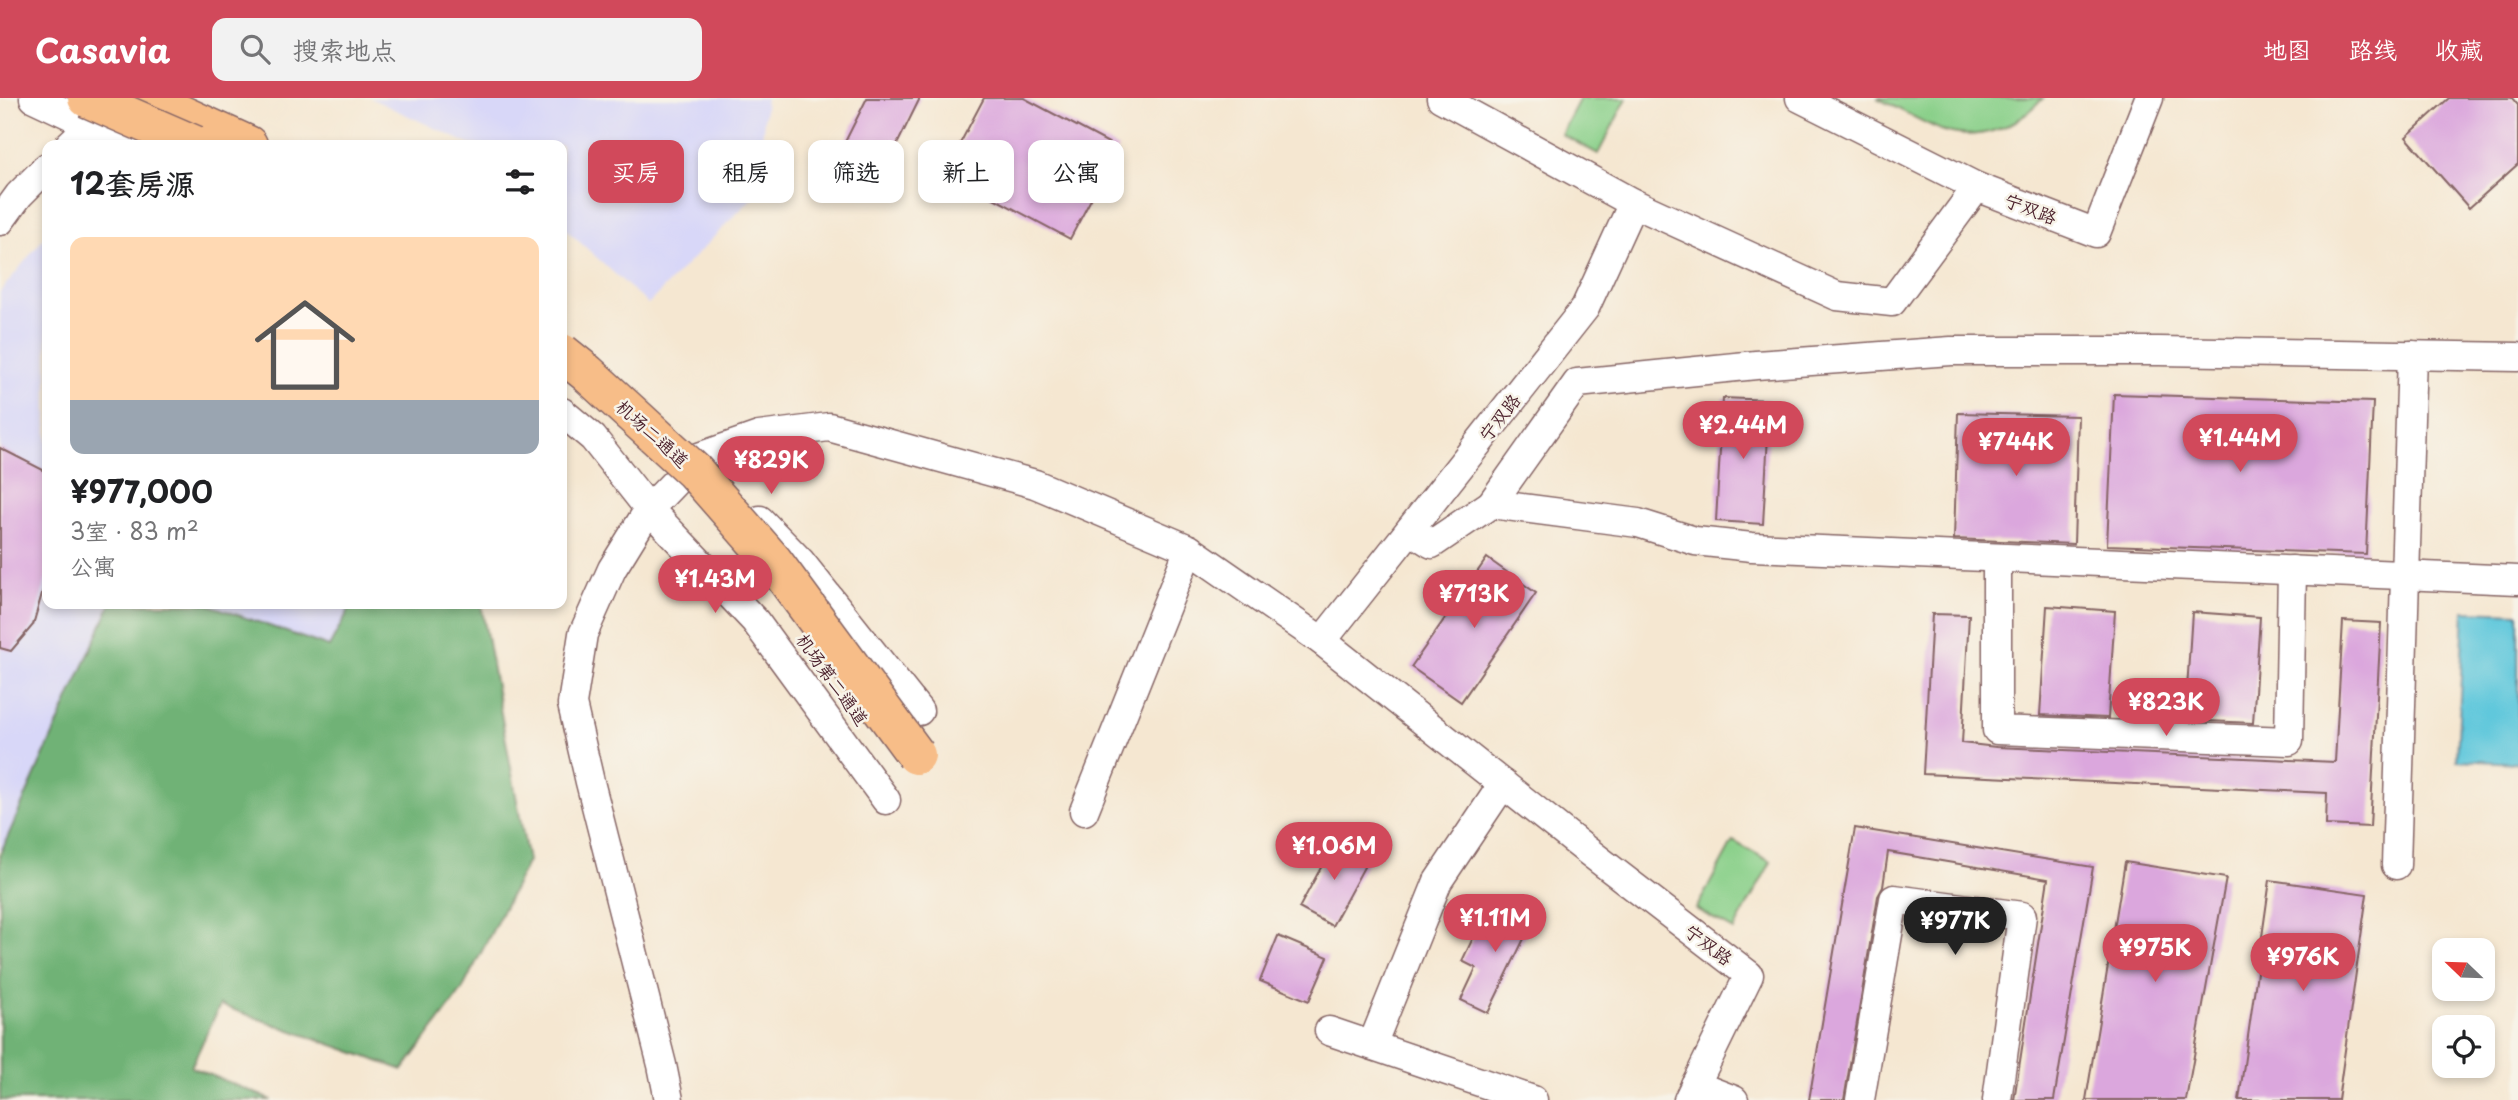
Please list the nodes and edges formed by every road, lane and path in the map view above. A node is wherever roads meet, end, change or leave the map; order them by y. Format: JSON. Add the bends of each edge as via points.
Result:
{"nodes":[{"id":1,"x":34,"y":98,"type":"edge"},
{"id":2,"x":120,"y":98,"type":"edge"},
{"id":3,"x":145,"y":98,"type":"edge"},
{"id":4,"x":155,"y":98,"type":"edge"},
{"id":5,"x":1441,"y":98,"type":"edge"},
{"id":6,"x":1800,"y":98,"type":"edge"},
{"id":7,"x":2149,"y":98,"type":"edge"},
{"id":8,"x":89,"y":112,"type":"edge"},
{"id":9,"x":72,"y":140,"type":"edge"},
{"id":10,"x":127,"y":140,"type":"edge"},
{"id":11,"x":179,"y":140,"type":"edge"},
{"id":12,"x":237,"y":140,"type":"edge"},
{"id":13,"x":243,"y":140,"type":"edge"},
{"id":14,"x":42,"y":172,"type":"edge"},
{"id":15,"x":1977,"y":187,"type":"junction"},
{"id":16,"x":1633,"y":203,"type":"junction"},
{"id":17,"x":0,"y":221,"type":"edge"},
{"id":18,"x":567,"y":347,"type":"edge"},
{"id":19,"x":2412,"y":355,"type":"junction"},
{"id":20,"x":567,"y":357,"type":"edge"},
{"id":21,"x":2518,"y":357,"type":"edge"},
{"id":22,"x":567,"y":386,"type":"edge"},
{"id":23,"x":567,"y":416,"type":"edge"},
{"id":24,"x":699,"y":457,"type":"junction"},
{"id":25,"x":1491,"y":504,"type":"junction"},
{"id":26,"x":649,"y":509,"type":"junction"},
{"id":27,"x":1410,"y":530,"type":"junction"},
{"id":28,"x":1189,"y":549,"type":"junction"},
{"id":29,"x":1997,"y":558,"type":"junction"},
{"id":30,"x":2292,"y":570,"type":"junction"},
{"id":31,"x":2406,"y":575,"type":"junction"},
{"id":32,"x":2518,"y":580,"type":"edge"},
{"id":33,"x":1322,"y":641,"type":"junction"},
{"id":34,"x":919,"y":711,"type":"dead end"},
{"id":35,"x":900,"y":774,"type":"junction"},
{"id":36,"x":1503,"y":784,"type":"junction"},
{"id":37,"x":1084,"y":811,"type":"dead end"},
{"id":38,"x":2396,"y":864,"type":"dead end"},
{"id":39,"x":1329,"y":1031,"type":"dead end"},
{"id":40,"x":1372,"y":1045,"type":"junction"},
{"id":41,"x":1692,"y":1093,"type":"edge"},
{"id":42,"x":669,"y":1100,"type":"edge"},
{"id":43,"x":1533,"y":1100,"type":"edge"},
{"id":44,"x":1734,"y":1100,"type":"edge"},
{"id":45,"x":1860,"y":1100,"type":"edge"},
{"id":46,"x":1997,"y":1100,"type":"edge"}],
"edges":[{"from":1,"to":8,"type":"street"},
{"from":2,"to":8,"type":"street"},
{"from":3,"to":12,"type":"highway"},
{"from":4,"to":13,"type":"street"},
{"from":5,"to":16,"type":"street"},
{"from":6,"to":15,"type":"street"},
{"from":7,"to":15,"type":"street","name":"宁双路","via":[[2096,233]]},
{"from":8,"to":9,"type":"street"},
{"from":8,"to":10,"type":"street"},
{"from":8,"to":11,"type":"highway","bridge":true},
{"from":14,"to":17,"type":"street"},
{"from":15,"to":16,"type":"street","via":[[1892,302],[1837,296]]},
{"from":16,"to":27,"type":"street","name":"宁双路","via":[[1585,309]]},
{"from":18,"to":24,"type":"street"},
{"from":19,"to":21,"type":"street"},
{"from":19,"to":25,"type":"street","via":[[1951,351],[1577,383]]},
{"from":19,"to":31,"type":"street"},
{"from":20,"to":35,"type":"highway","name":"机场二通道","bridge":true,"via":[[694,471],[773,561]]},
{"from":22,"to":35,"type":"highway","name":"机场第二通道","via":[[677,485],[758,575]]},
{"from":23,"to":26,"type":"street","via":[[593,438]]},
{"from":24,"to":26,"type":"street"},
{"from":24,"to":28,"type":"street","via":[[759,436],[829,427],[1035,484]]},
{"from":24,"to":34,"type":"street","via":[[800,561]]},
{"from":25,"to":27,"type":"street","via":[[1432,544]]},
{"from":25,"to":29,"type":"street","via":[[1638,523],[1695,541]]},
{"from":26,"to":35,"type":"street"},
{"from":26,"to":42,"type":"street","via":[[612,569],[583,634],[572,704]]},
{"from":27,"to":33,"type":"street","name":"宁双路"},
{"from":28,"to":33,"type":"street"},
{"from":28,"to":37,"type":"street"},
{"from":29,"to":30,"type":"street"},
{"from":29,"to":30,"type":"street","via":[[1997,730],[2039,732],[2289,741]]},
{"from":30,"to":31,"type":"street"},
{"from":31,"to":32,"type":"street"},
{"from":31,"to":38,"type":"street"},
{"from":33,"to":36,"type":"street","name":"宁双路"},
{"from":36,"to":40,"type":"street","via":[[1438,881]]},
{"from":36,"to":41,"type":"street","name":"宁双路","via":[[1749,975]]},
{"from":39,"to":40,"type":"street"},
{"from":40,"to":43,"type":"street"},
{"from":41,"to":44,"type":"street","name":"宁双路"},
{"from":45,"to":46,"type":"street","via":[[1894,899],[2022,916]]}]}
